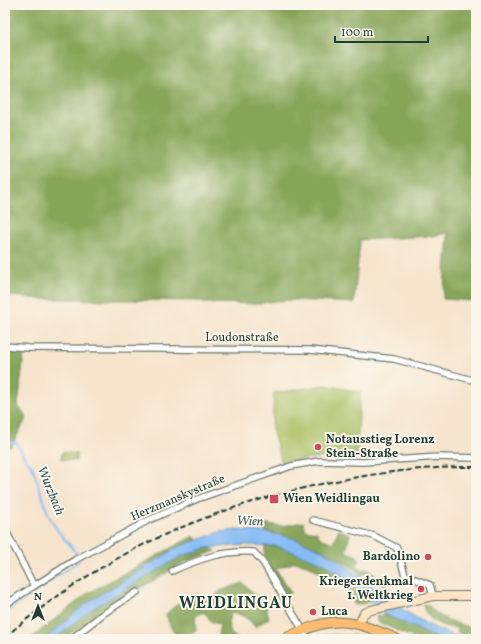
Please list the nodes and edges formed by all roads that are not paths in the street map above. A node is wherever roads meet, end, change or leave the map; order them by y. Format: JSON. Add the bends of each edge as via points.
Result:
{"nodes":[{"id":1,"x":5,"y":346,"type":"edge"},
{"id":2,"x":476,"y":381,"type":"edge"},
{"id":3,"x":476,"y":458,"type":"edge"},
{"id":4,"x":313,"y":520,"type":"dead end"},
{"id":5,"x":5,"y":529,"type":"edge"},
{"id":6,"x":172,"y":571,"type":"dead end"},
{"id":7,"x":34,"y":586,"type":"junction"},
{"id":8,"x":137,"y":592,"type":"dead end"},
{"id":9,"x":433,"y":596,"type":"junction"},
{"id":10,"x":476,"y":596,"type":"edge"},
{"id":11,"x":5,"y":605,"type":"edge"},
{"id":12,"x":359,"y":624,"type":"junction"},
{"id":13,"x":304,"y":630,"type":"junction"},
{"id":14,"x":71,"y":639,"type":"edge"},
{"id":15,"x":284,"y":639,"type":"edge"},
{"id":16,"x":308,"y":639,"type":"edge"},
{"id":17,"x":397,"y":639,"type":"edge"}],
"edges":[{"from":1,"to":2,"type":"street","name":"Loudonstraße","via":[[310,350],[394,359]]},
{"from":3,"to":7,"type":"street","name":"Herzmanskystraße","via":[[319,461],[283,469],[197,499],[149,520],[75,560]]},
{"from":4,"to":9,"type":"street","via":[[374,536],[397,548],[405,574],[430,585]]},
{"from":5,"to":7,"type":"street"},
{"from":6,"to":13,"type":"street","via":[[194,560],[220,553],[239,551],[257,554]]},
{"from":7,"to":11,"type":"street","name":"Herzmanskystraße"},
{"from":8,"to":14,"type":"street"},
{"from":9,"to":10,"type":"main road"},
{"from":9,"to":12,"type":"main road","via":[[371,610],[364,613]]},
{"from":12,"to":13,"type":"main road","via":[[334,622]]},
{"from":12,"to":17,"type":"main road"},
{"from":13,"to":15,"type":"main road"},
{"from":13,"to":16,"type":"street"}]}
